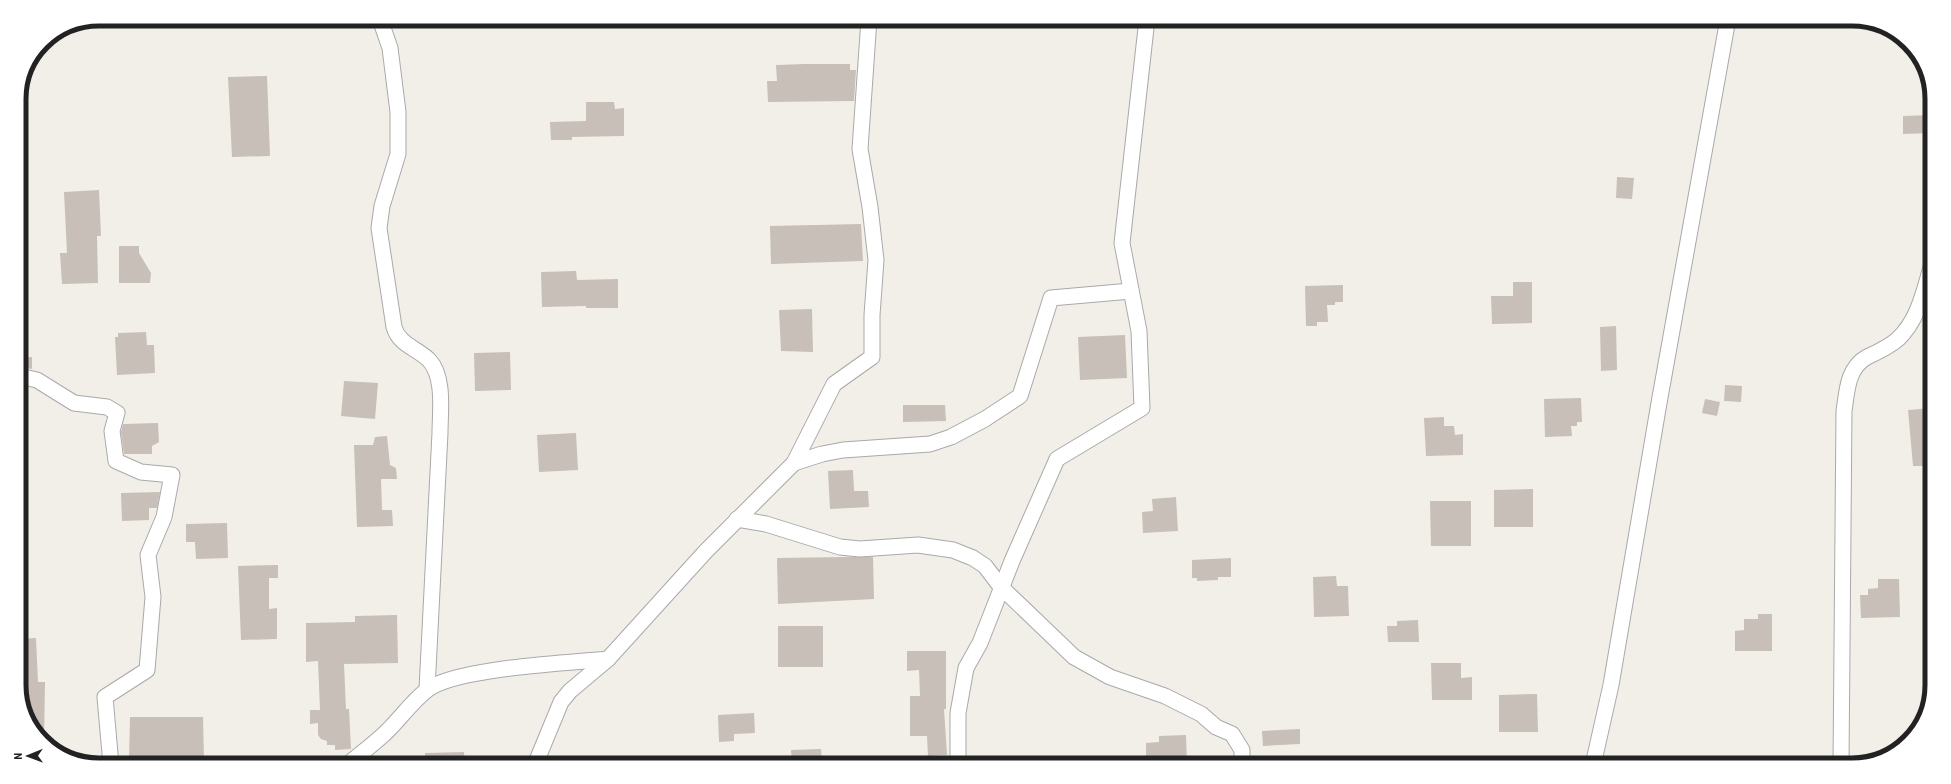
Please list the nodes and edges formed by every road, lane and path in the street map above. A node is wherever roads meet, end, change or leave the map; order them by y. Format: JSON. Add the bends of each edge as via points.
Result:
{"nodes":[{"id":1,"x":382,"y":26,"type":"edge"},
{"id":2,"x":869,"y":26,"type":"edge"},
{"id":3,"x":1146,"y":26,"type":"edge"},
{"id":4,"x":1727,"y":26,"type":"edge"},
{"id":5,"x":1131,"y":291,"type":"junction"},
{"id":6,"x":1925,"y":313,"type":"edge"},
{"id":7,"x":26,"y":378,"type":"edge"},
{"id":8,"x":794,"y":463,"type":"junction"},
{"id":9,"x":737,"y":519,"type":"junction"},
{"id":10,"x":1001,"y":587,"type":"junction"},
{"id":11,"x":608,"y":659,"type":"junction"},
{"id":12,"x":427,"y":689,"type":"junction"},
{"id":13,"x":110,"y":758,"type":"edge"},
{"id":14,"x":355,"y":758,"type":"edge"},
{"id":15,"x":538,"y":758,"type":"edge"},
{"id":16,"x":958,"y":758,"type":"edge"},
{"id":17,"x":1242,"y":758,"type":"edge"},
{"id":18,"x":1595,"y":758,"type":"edge"},
{"id":19,"x":1841,"y":758,"type":"edge"}],
"edges":[{"from":1,"to":12,"type":"street","via":[[390,48],[398,112],[398,154],[382,206],[379,228],[394,327],[398,337],[432,364],[436,371],[439,394],[440,433]]},
{"from":2,"to":8,"type":"street","via":[[860,148],[876,260],[872,357],[834,384]]},
{"from":3,"to":5,"type":"street","via":[[1122,243]]},
{"from":4,"to":18,"type":"street","via":[[1611,685]]},
{"from":5,"to":8,"type":"street","via":[[1051,298],[1020,396],[951,437],[911,447],[842,450]]},
{"from":5,"to":10,"type":"street","via":[[1139,331],[1142,408],[1057,460]]},
{"from":6,"to":19,"type":"street","via":[[1899,338],[1886,348],[1865,358],[1854,368],[1847,392],[1844,411]]},
{"from":7,"to":13,"type":"street","via":[[37,380],[74,403],[113,409],[117,413],[112,431],[116,460],[141,472],[172,475],[164,517],[148,555],[153,597],[147,670],[105,697]]},
{"from":8,"to":9,"type":"street"},
{"from":9,"to":10,"type":"street","via":[[766,524],[840,548],[918,545],[953,550],[985,566]]},
{"from":9,"to":11,"type":"street"},
{"from":10,"to":16,"type":"street","via":[[986,629],[966,668],[958,713]]},
{"from":10,"to":17,"type":"street","via":[[1074,657],[1110,677],[1166,696],[1201,714],[1216,727],[1232,734],[1242,750]]},
{"from":11,"to":12,"type":"street","via":[[517,667],[453,679]]},
{"from":11,"to":15,"type":"street","via":[[570,691],[561,702]]},
{"from":12,"to":14,"type":"street","via":[[382,736]]}]}
